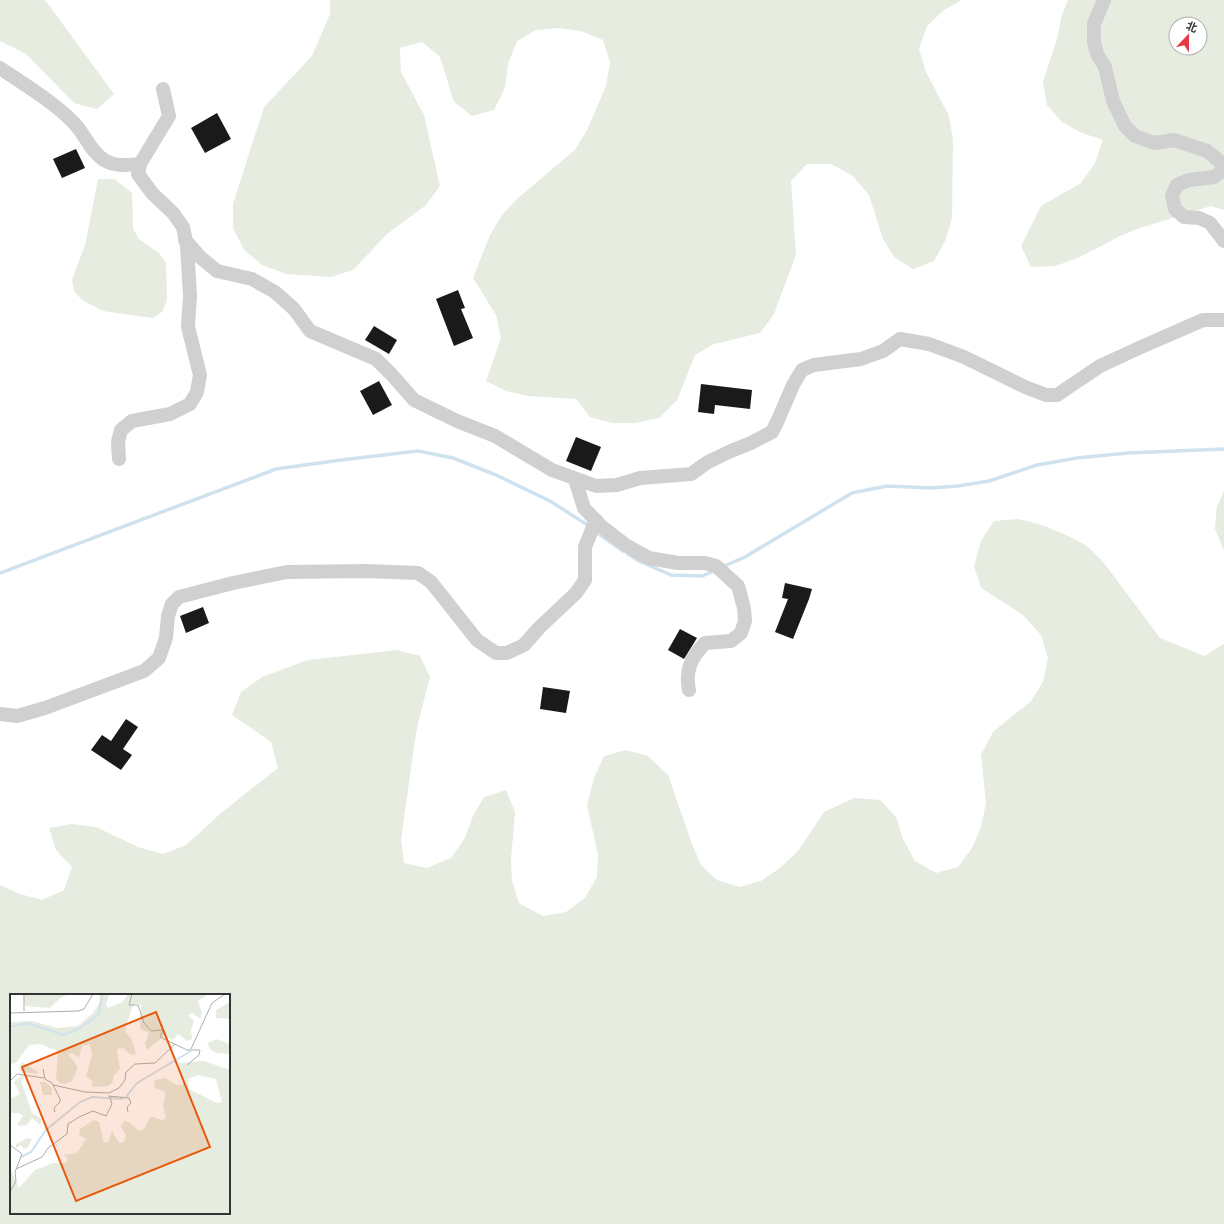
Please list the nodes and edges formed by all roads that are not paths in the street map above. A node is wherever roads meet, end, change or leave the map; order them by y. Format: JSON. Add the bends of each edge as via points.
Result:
{"nodes":[{"id":1,"x":1104,"y":0,"type":"edge"},
{"id":2,"x":0,"y":68,"type":"edge"},
{"id":3,"x":163,"y":89,"type":"dead end"},
{"id":4,"x":140,"y":164,"type":"junction"},
{"id":5,"x":185,"y":240,"type":"junction"},
{"id":6,"x":1224,"y":241,"type":"edge"},
{"id":7,"x":1224,"y":320,"type":"edge"},
{"id":8,"x":119,"y":459,"type":"dead end"},
{"id":9,"x":575,"y":479,"type":"junction"},
{"id":10,"x":593,"y":528,"type":"junction"},
{"id":11,"x":689,"y":690,"type":"dead end"},
{"id":12,"x":0,"y":714,"type":"edge"}],
"edges":[{"from":1,"to":6,"type":"street","via":[[1094,24],[1094,43],[1105,67],[1113,101],[1125,126],[1135,136],[1154,143],[1174,140],[1207,151],[1223,164],[1223,170],[1214,177],[1189,180],[1177,185],[1172,196],[1175,209],[1184,217],[1200,218],[1210,223]]},
{"from":2,"to":4,"type":"street","via":[[50,102],[74,124],[88,144],[104,160],[120,166]]},
{"from":3,"to":4,"type":"street","via":[[169,116]]},
{"from":4,"to":5,"type":"street","via":[[138,174],[183,227]]},
{"from":5,"to":8,"type":"street","via":[[190,296],[188,327],[200,375],[197,392],[190,404],[170,414],[132,421],[120,430]]},
{"from":5,"to":9,"type":"street","via":[[217,271],[252,279],[275,292],[294,308],[310,331],[376,359],[414,400],[495,436],[552,470]]},
{"from":7,"to":9,"type":"street","via":[[1203,320],[1139,348],[1100,366],[1057,395],[1046,395],[964,357],[929,344],[900,340],[883,351],[861,359],[814,365],[802,370],[792,385],[772,432],[708,462],[691,474],[640,478],[617,485],[596,486]]},
{"from":9,"to":10,"type":"street"},
{"from":10,"to":11,"type":"street","via":[[650,558],[678,563],[705,563],[720,569],[738,586],[745,621],[741,633],[731,641],[705,643],[690,664],[686,678]]},
{"from":10,"to":12,"type":"street","via":[[585,547],[585,580],[576,593],[524,645],[507,653],[496,653],[478,640],[431,582],[418,573],[287,572],[179,597],[172,604],[168,616],[166,638],[159,658],[144,671],[45,708],[17,716]]}]}
